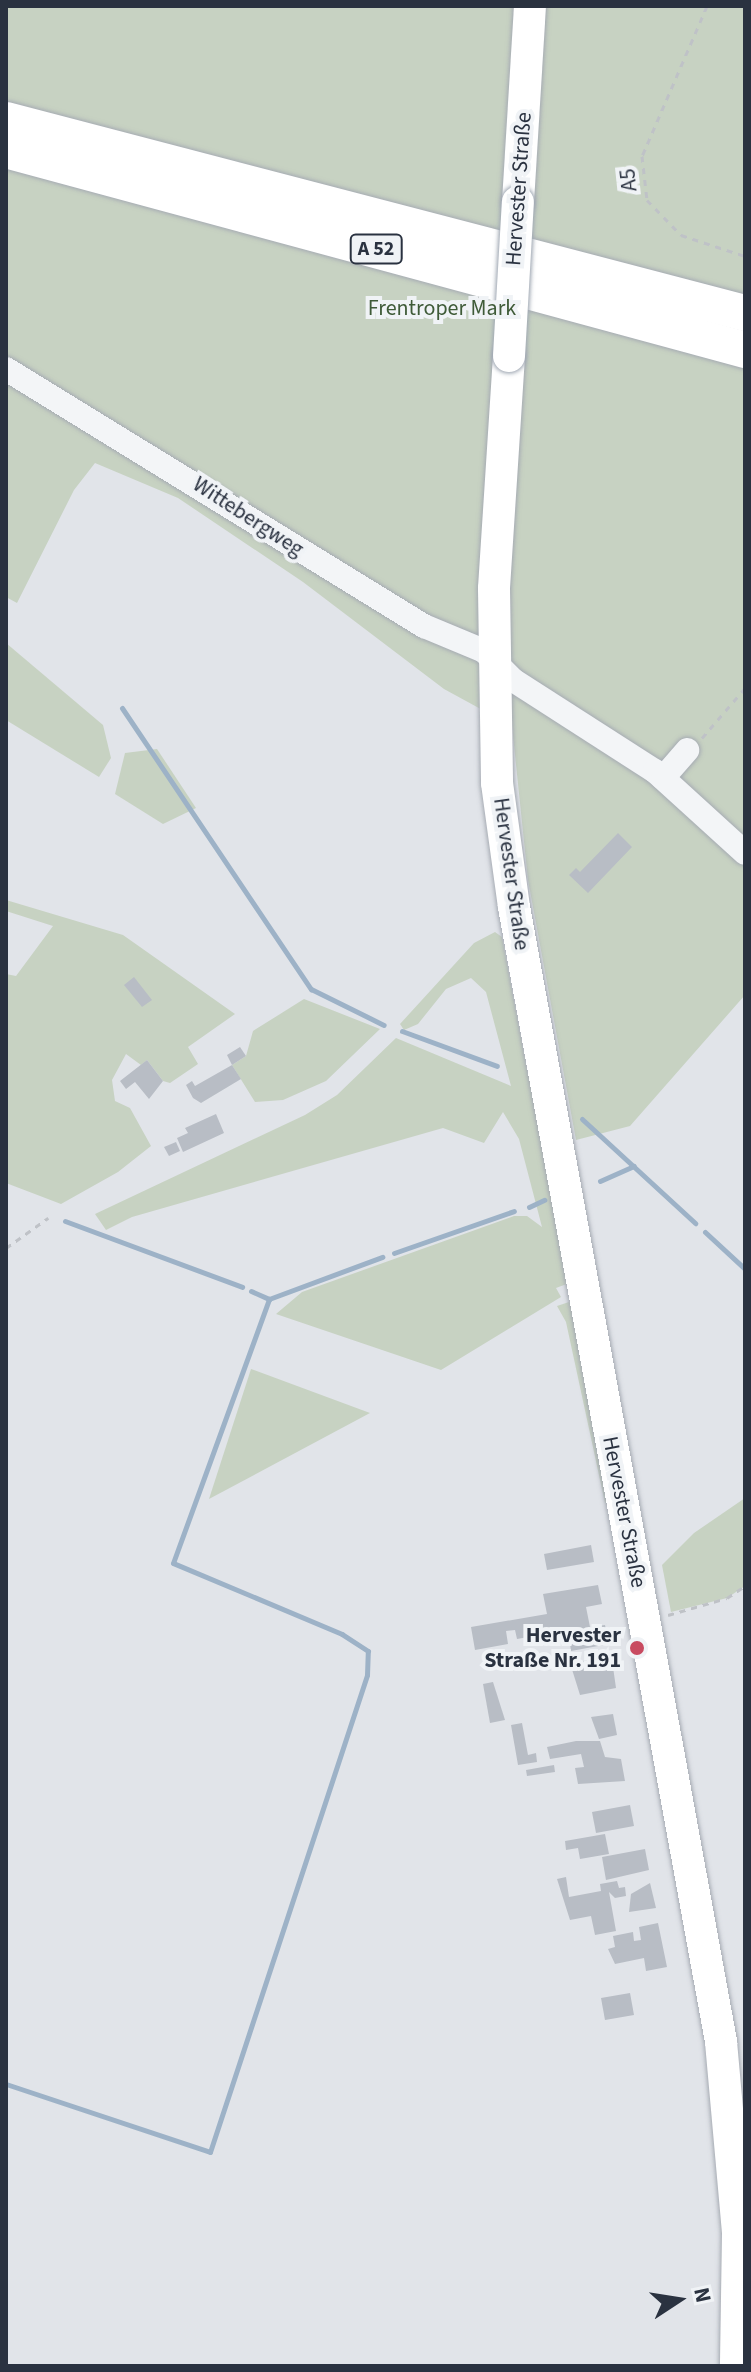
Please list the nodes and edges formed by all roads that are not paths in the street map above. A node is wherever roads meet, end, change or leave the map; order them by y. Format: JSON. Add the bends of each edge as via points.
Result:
{"nodes":[{"id":1,"x":530,"y":6,"type":"edge"},
{"id":2,"x":6,"y":120,"type":"edge"},
{"id":3,"x":6,"y":150,"type":"edge"},
{"id":4,"x":745,"y":313,"type":"edge"},
{"id":5,"x":745,"y":350,"type":"edge"},
{"id":6,"x":6,"y":369,"type":"edge"},
{"id":7,"x":493,"y":659,"type":"junction"},
{"id":8,"x":687,"y":750,"type":"road end"},
{"id":9,"x":663,"y":778,"type":"junction"},
{"id":10,"x":745,"y":853,"type":"edge"},
{"id":11,"x":736,"y":2366,"type":"edge"}],
"edges":[{"from":1,"to":7,"type":"main road","name":"Hervester Straße","bridge":true},
{"from":2,"to":4,"type":"highway","number":"A 52"},
{"from":3,"to":5,"type":"highway","number":"A 52"},
{"from":6,"to":7,"type":"street","name":"Wittebergweg","via":[[411,618]]},
{"from":7,"to":9,"type":"street","via":[[513,680]]},
{"from":7,"to":11,"type":"main road","name":"Hervester Straße","via":[[497,783],[514,907],[721,2042],[738,2234]]},
{"from":8,"to":9,"type":"street"},
{"from":9,"to":10,"type":"street"}]}
